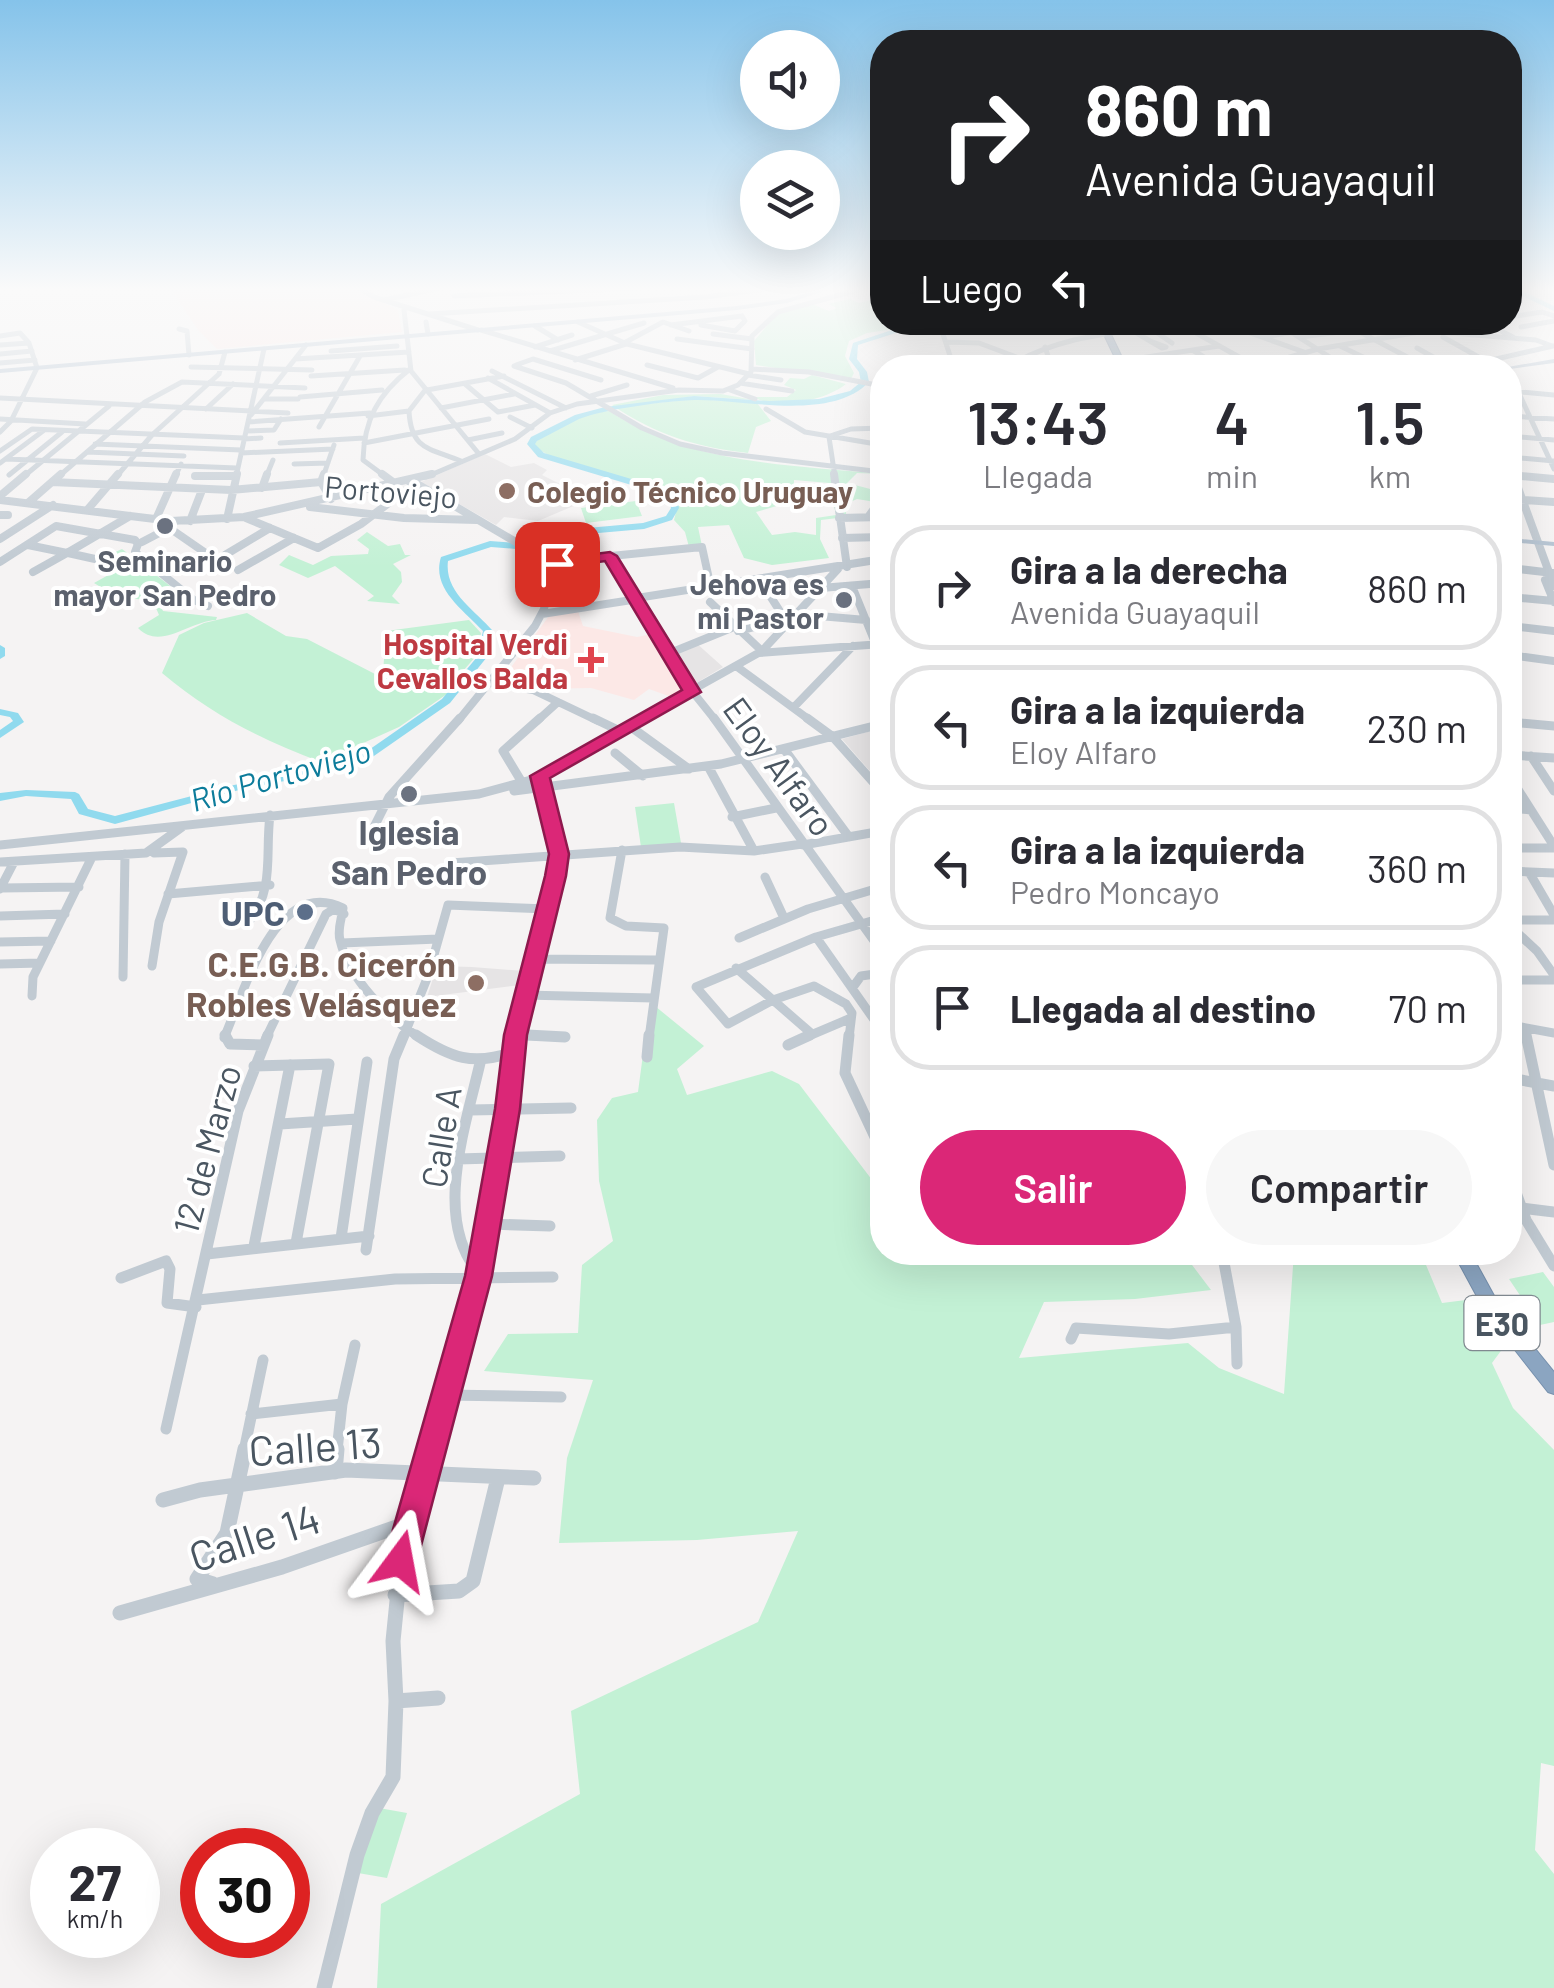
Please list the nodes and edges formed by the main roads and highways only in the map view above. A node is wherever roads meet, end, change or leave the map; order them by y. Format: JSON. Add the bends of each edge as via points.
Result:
{"nodes":[{"id":1,"x":1522,"y":538,"type":"edge"},
{"id":2,"x":1554,"y":541,"type":"edge"},
{"id":3,"x":1469,"y":1265,"type":"edge"},
{"id":4,"x":1554,"y":1386,"type":"edge"}],
"edges":[{"from":1,"to":2,"type":"main road"},
{"from":3,"to":4,"type":"highway","number":"E30","via":[[1506,1329]]}]}
